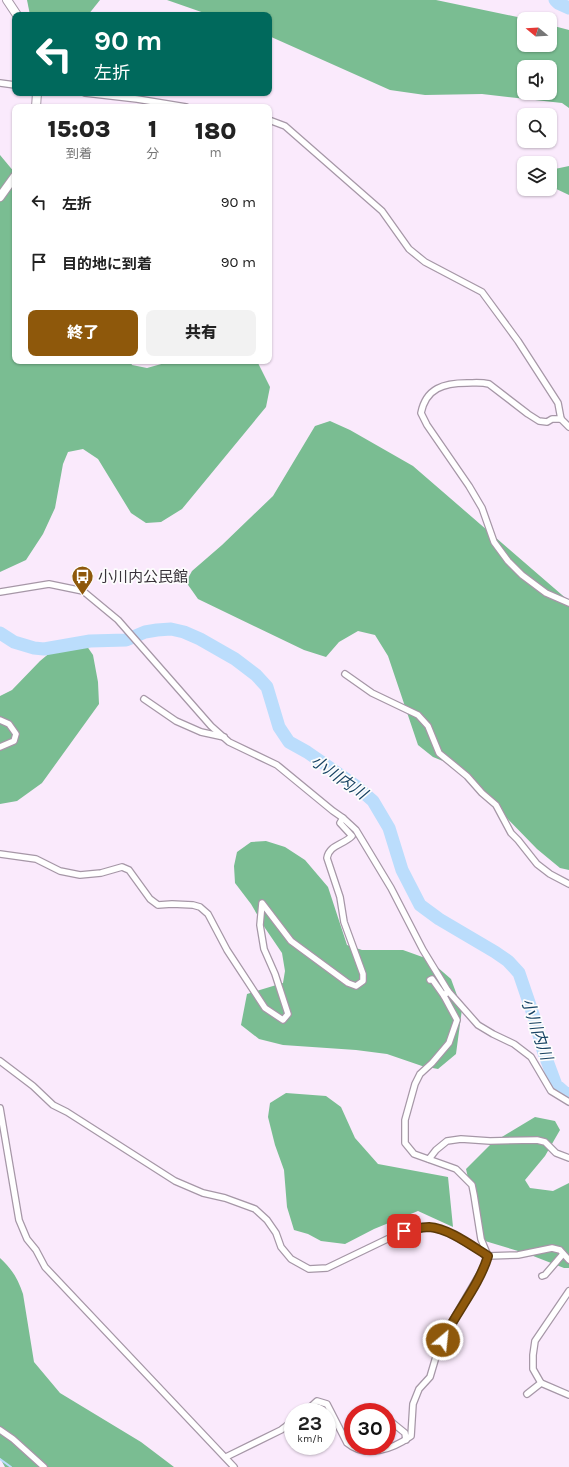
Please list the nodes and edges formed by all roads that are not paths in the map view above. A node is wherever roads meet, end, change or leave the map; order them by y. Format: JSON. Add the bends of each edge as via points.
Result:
{"nodes":[{"id":1,"x":7,"y":0,"type":"edge"},
{"id":2,"x":15,"y":12,"type":"edge"},
{"id":3,"x":0,"y":83,"type":"edge"},
{"id":4,"x":12,"y":85,"type":"edge"},
{"id":5,"x":112,"y":96,"type":"edge"},
{"id":6,"x":168,"y":104,"type":"edge"},
{"id":7,"x":272,"y":121,"type":"edge"},
{"id":8,"x":12,"y":180,"type":"edge"},
{"id":9,"x":0,"y":197,"type":"edge"},
{"id":10,"x":561,"y":419,"type":"junction"},
{"id":11,"x":569,"y":427,"type":"edge"},
{"id":12,"x":0,"y":592,"type":"edge"},
{"id":13,"x":569,"y":603,"type":"edge"},
{"id":14,"x":345,"y":674,"type":"dead end"},
{"id":15,"x":144,"y":699,"type":"dead end"},
{"id":16,"x":0,"y":720,"type":"edge"},
{"id":17,"x":224,"y":738,"type":"junction"},
{"id":18,"x":0,"y":747,"type":"edge"},
{"id":19,"x":343,"y":818,"type":"junction"},
{"id":20,"x":0,"y":854,"type":"edge"},
{"id":21,"x":569,"y":884,"type":"edge"},
{"id":22,"x":430,"y":980,"type":"dead end"},
{"id":23,"x":446,"y":993,"type":"junction"},
{"id":24,"x":0,"y":1061,"type":"edge"},
{"id":25,"x":569,"y":1102,"type":"edge"},
{"id":26,"x":0,"y":1108,"type":"edge"},
{"id":27,"x":569,"y":1158,"type":"edge"},
{"id":28,"x":429,"y":1159,"type":"junction"},
{"id":29,"x":563,"y":1254,"type":"junction"},
{"id":30,"x":488,"y":1256,"type":"junction"},
{"id":31,"x":569,"y":1260,"type":"edge"},
{"id":32,"x":542,"y":1276,"type":"dead end"},
{"id":33,"x":569,"y":1291,"type":"edge"},
{"id":34,"x":542,"y":1383,"type":"junction"},
{"id":35,"x":527,"y":1394,"type":"dead end"},
{"id":36,"x":569,"y":1395,"type":"edge"},
{"id":37,"x":336,"y":1422,"type":"edge"},
{"id":38,"x":396,"y":1426,"type":"edge"},
{"id":39,"x":284,"y":1428,"type":"edge"},
{"id":40,"x":0,"y":1430,"type":"edge"},
{"id":41,"x":406,"y":1440,"type":"junction"},
{"id":42,"x":226,"y":1457,"type":"junction"},
{"id":43,"x":44,"y":1467,"type":"edge"},
{"id":44,"x":234,"y":1467,"type":"edge"}],
"edges":[{"from":1,"to":2,"type":"street"},
{"from":3,"to":4,"type":"street"},
{"from":5,"to":6,"type":"street"},
{"from":7,"to":10,"type":"street","via":[[285,126],[382,211],[408,249],[425,262],[482,292],[518,341],[558,403]]},
{"from":8,"to":9,"type":"street"},
{"from":10,"to":11,"type":"street"},
{"from":10,"to":13,"type":"street","via":[[539,421],[489,384],[482,383],[446,384],[434,390],[423,403],[421,413],[482,508],[494,542],[508,561],[546,593]]},
{"from":12,"to":17,"type":"street","via":[[49,584],[84,591],[118,620]]},
{"from":14,"to":21,"type":"street","via":[[372,693],[418,715],[428,726],[438,753],[467,776],[496,805],[511,833],[537,864]]},
{"from":15,"to":17,"type":"street","via":[[176,721],[201,732]]},
{"from":16,"to":18,"type":"street","via":[[9,724],[16,734],[14,741]]},
{"from":17,"to":19,"type":"street","via":[[277,765]]},
{"from":19,"to":20,"type":"street","via":[[340,823],[352,836],[331,849],[327,858],[363,981],[356,986],[348,983],[291,941],[262,903],[260,925],[264,949],[288,1014],[283,1020],[265,1008],[227,950],[208,914],[200,907],[193,904],[158,905],[150,899],[129,870],[122,867],[80,875],[60,871],[36,860]]},
{"from":19,"to":23,"type":"street","via":[[356,830],[391,888]]},
{"from":22,"to":23,"type":"street","via":[[432,979]]},
{"from":23,"to":25,"type":"street","via":[[478,1025],[514,1044],[531,1057],[551,1091]]},
{"from":23,"to":28,"type":"street","via":[[458,1020],[449,1043],[420,1074],[405,1120],[405,1143],[414,1154]]},
{"from":24,"to":30,"type":"street","via":[[53,1105],[175,1181],[203,1193],[255,1209],[267,1220],[276,1233],[281,1247],[291,1259],[309,1270],[327,1268],[404,1231],[429,1227],[442,1230]]},
{"from":26,"to":42,"type":"street","via":[[19,1220],[27,1239],[45,1267]]},
{"from":27,"to":28,"type":"street","via":[[556,1153],[544,1142],[537,1140],[461,1139],[447,1141]]},
{"from":28,"to":30,"type":"street","via":[[456,1168],[472,1185],[481,1239]]},
{"from":29,"to":30,"type":"street","via":[[560,1250],[552,1248],[518,1255]]},
{"from":29,"to":31,"type":"street"},
{"from":29,"to":32,"type":"street"},
{"from":30,"to":41,"type":"street","via":[[476,1283],[444,1337],[430,1378],[419,1389],[413,1404],[411,1436]]},
{"from":33,"to":34,"type":"street","via":[[535,1341],[533,1369]]},
{"from":34,"to":35,"type":"street"},
{"from":34,"to":36,"type":"street"},
{"from":37,"to":41,"type":"street","via":[[346,1443],[366,1450],[380,1451]]},
{"from":38,"to":41,"type":"street","via":[[405,1433]]},
{"from":39,"to":42,"type":"street"},
{"from":40,"to":43,"type":"street"},
{"from":42,"to":44,"type":"street"}]}
